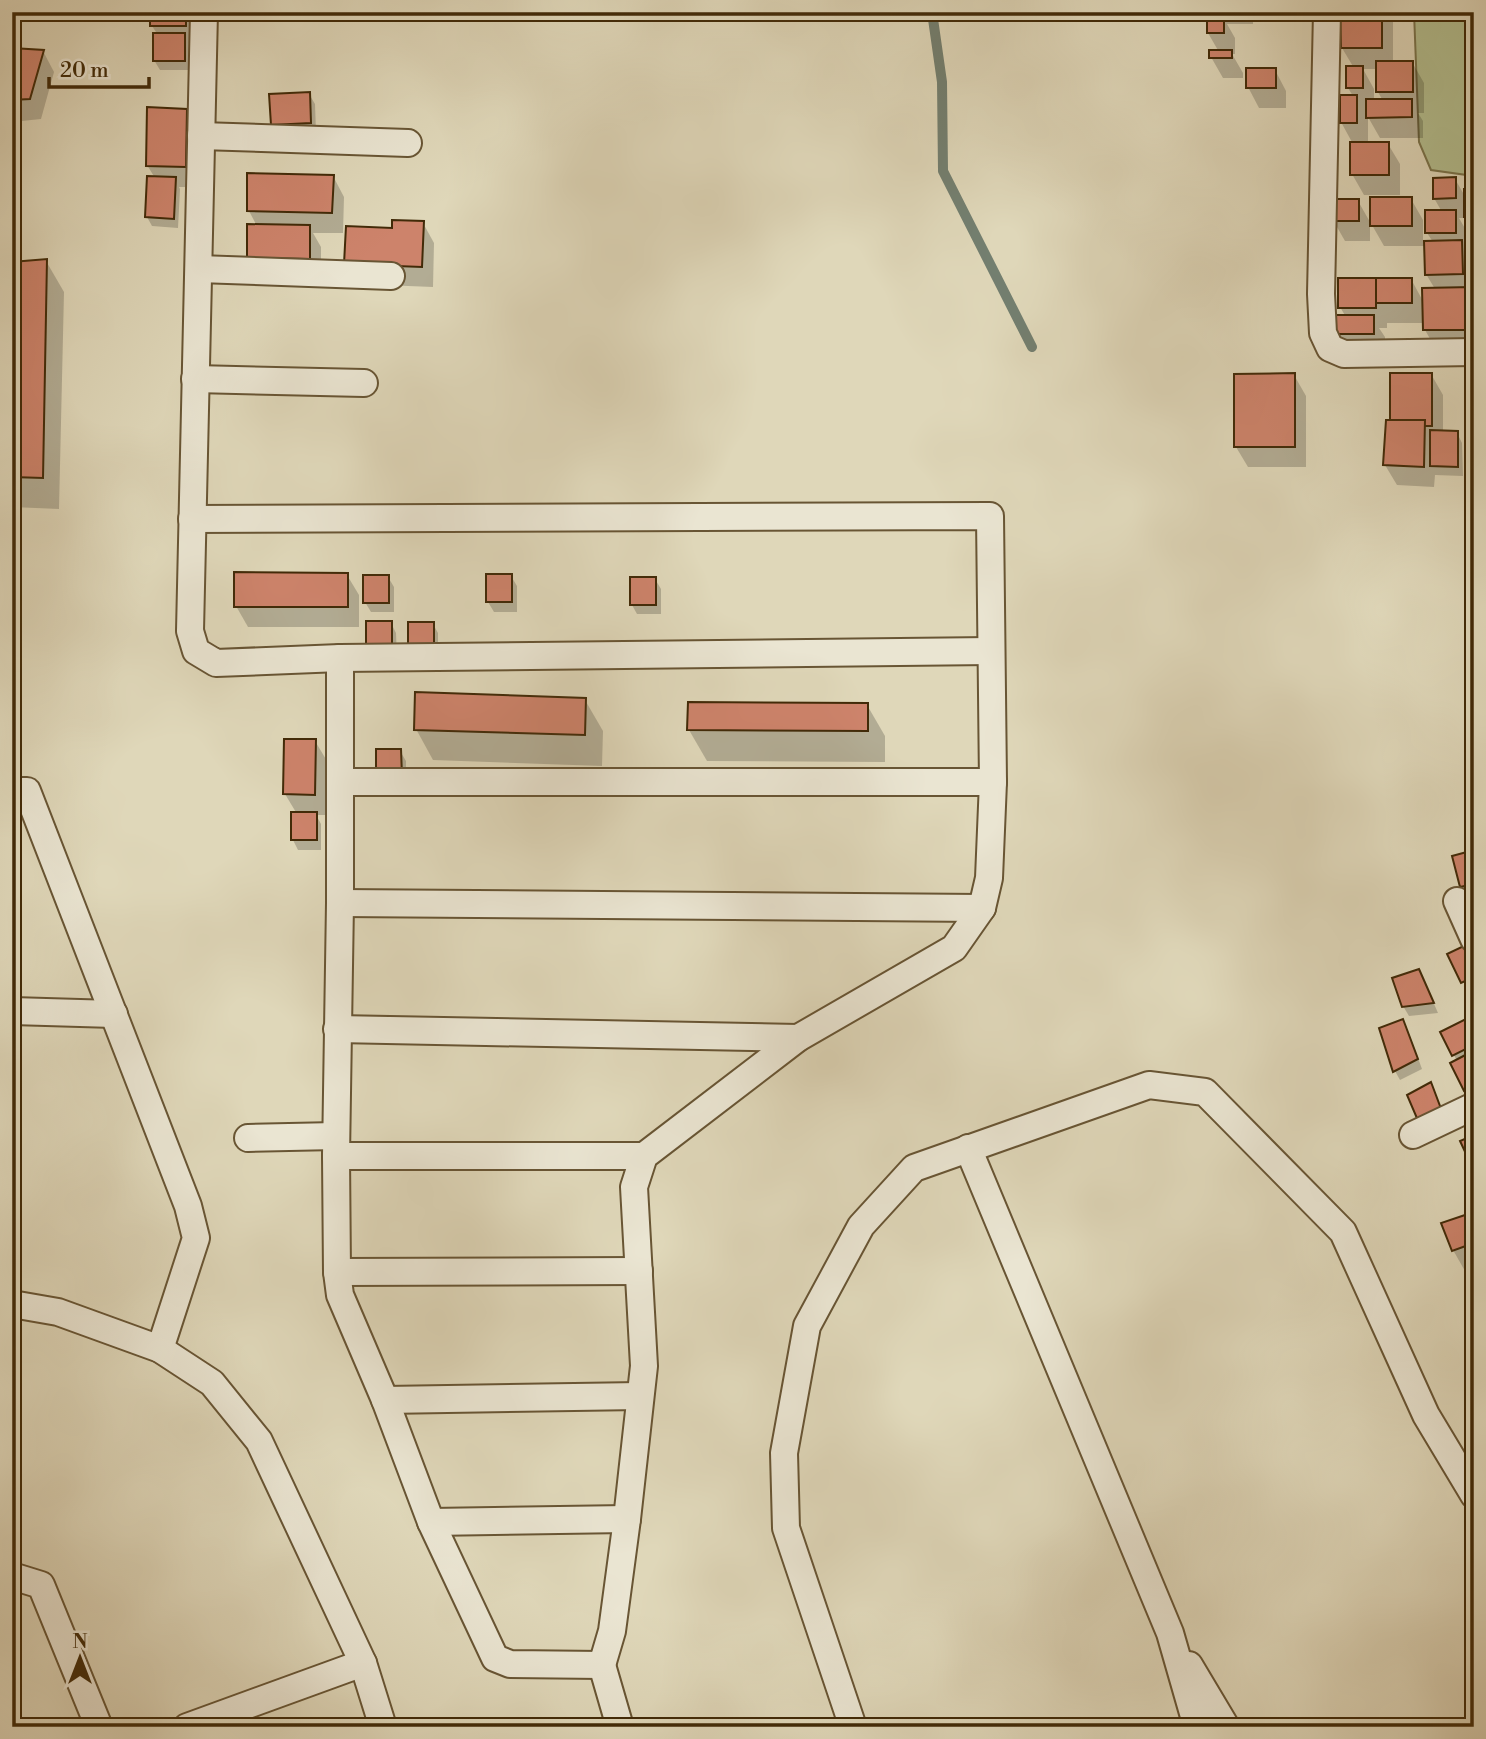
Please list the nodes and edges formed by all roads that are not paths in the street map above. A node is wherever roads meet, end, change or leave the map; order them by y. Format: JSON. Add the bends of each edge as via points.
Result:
{"nodes":[{"id":1,"x":204,"y":12,"type":"edge"},
{"id":2,"x":1327,"y":12,"type":"edge"},
{"id":3,"x":201,"y":136,"type":"junction"},
{"id":4,"x":408,"y":143,"type":"dead end"},
{"id":5,"x":199,"y":269,"type":"junction"},
{"id":6,"x":391,"y":276,"type":"dead end"},
{"id":7,"x":1474,"y":352,"type":"edge"},
{"id":8,"x":195,"y":379,"type":"junction"},
{"id":9,"x":364,"y":383,"type":"dead end"},
{"id":10,"x":192,"y":519,"type":"junction"},
{"id":11,"x":991,"y":651,"type":"junction"},
{"id":12,"x":340,"y":658,"type":"junction"},
{"id":13,"x":340,"y":782,"type":"junction"},
{"id":14,"x":993,"y":782,"type":"junction"},
{"id":15,"x":12,"y":791,"type":"edge"},
{"id":16,"x":1457,"y":901,"type":"dead end"},
{"id":17,"x":340,"y":903,"type":"junction"},
{"id":18,"x":982,"y":908,"type":"junction"},
{"id":19,"x":1474,"y":939,"type":"edge"},
{"id":20,"x":12,"y":1011,"type":"edge"},
{"id":21,"x":114,"y":1014,"type":"junction"},
{"id":22,"x":337,"y":1029,"type":"junction"},
{"id":23,"x":798,"y":1038,"type":"junction"},
{"id":24,"x":1474,"y":1106,"type":"edge"},
{"id":25,"x":1413,"y":1135,"type":"dead end"},
{"id":26,"x":248,"y":1138,"type":"dead end"},
{"id":27,"x":336,"y":1146,"type":"junction"},
{"id":28,"x":968,"y":1148,"type":"junction"},
{"id":29,"x":644,"y":1156,"type":"junction"},
{"id":30,"x":639,"y":1271,"type":"junction"},
{"id":31,"x":337,"y":1272,"type":"junction"},
{"id":32,"x":12,"y":1304,"type":"edge"},
{"id":33,"x":160,"y":1349,"type":"junction"},
{"id":34,"x":640,"y":1396,"type":"junction"},
{"id":35,"x":385,"y":1400,"type":"junction"},
{"id":36,"x":1474,"y":1495,"type":"edge"},
{"id":37,"x":627,"y":1519,"type":"junction"},
{"id":38,"x":431,"y":1522,"type":"junction"},
{"id":39,"x":12,"y":1576,"type":"edge"},
{"id":40,"x":1170,"y":1633,"type":"junction"},
{"id":41,"x":363,"y":1663,"type":"junction"},
{"id":42,"x":602,"y":1665,"type":"junction"},
{"id":43,"x":99,"y":1727,"type":"edge"},
{"id":44,"x":187,"y":1727,"type":"edge"},
{"id":45,"x":383,"y":1727,"type":"edge"},
{"id":46,"x":620,"y":1727,"type":"edge"},
{"id":47,"x":853,"y":1727,"type":"edge"},
{"id":48,"x":1197,"y":1727,"type":"edge"},
{"id":49,"x":1226,"y":1727,"type":"edge"}],
"edges":[{"from":1,"to":3,"type":"street"},
{"from":2,"to":7,"type":"street","via":[[1323,333],[1330,348],[1344,354]]},
{"from":3,"to":4,"type":"street"},
{"from":3,"to":5,"type":"street"},
{"from":5,"to":6,"type":"street"},
{"from":5,"to":8,"type":"street"},
{"from":8,"to":9,"type":"street"},
{"from":8,"to":10,"type":"street"},
{"from":10,"to":11,"type":"street","via":[[990,516]]},
{"from":10,"to":12,"type":"street","via":[[190,631],[197,651],[216,663]]},
{"from":11,"to":12,"type":"street"},
{"from":11,"to":14,"type":"street"},
{"from":12,"to":13,"type":"street"},
{"from":13,"to":14,"type":"street"},
{"from":13,"to":17,"type":"street"},
{"from":14,"to":18,"type":"street","via":[[989,878]]},
{"from":15,"to":21,"type":"street","via":[[27,791]]},
{"from":16,"to":19,"type":"street"},
{"from":17,"to":18,"type":"street"},
{"from":17,"to":22,"type":"street"},
{"from":18,"to":23,"type":"street","via":[[954,948]]},
{"from":20,"to":21,"type":"street"},
{"from":21,"to":33,"type":"street","via":[[196,1238]]},
{"from":22,"to":23,"type":"street"},
{"from":22,"to":27,"type":"street"},
{"from":23,"to":29,"type":"street"},
{"from":24,"to":25,"type":"street"},
{"from":26,"to":27,"type":"street"},
{"from":27,"to":29,"type":"street"},
{"from":27,"to":31,"type":"street"},
{"from":28,"to":36,"type":"street","via":[[1149,1085],[1205,1092],[1343,1232],[1426,1415]]},
{"from":28,"to":40,"type":"street"},
{"from":28,"to":47,"type":"street","via":[[914,1168],[887,1197],[861,1226],[807,1326],[784,1452],[786,1528]]},
{"from":29,"to":30,"type":"street","via":[[634,1187]]},
{"from":30,"to":31,"type":"street"},
{"from":30,"to":34,"type":"street","via":[[644,1366]]},
{"from":31,"to":35,"type":"street","via":[[340,1295]]},
{"from":32,"to":33,"type":"street","via":[[58,1312]]},
{"from":33,"to":41,"type":"street","via":[[212,1383],[259,1441]]},
{"from":34,"to":35,"type":"street"},
{"from":34,"to":37,"type":"street"},
{"from":35,"to":38,"type":"street"},
{"from":37,"to":38,"type":"street"},
{"from":37,"to":42,"type":"street","via":[[612,1631]]},
{"from":38,"to":42,"type":"street","via":[[495,1658],[510,1664]]},
{"from":39,"to":43,"type":"street","via":[[41,1585]]},
{"from":40,"to":48,"type":"street"},
{"from":40,"to":49,"type":"street"},
{"from":41,"to":44,"type":"street"},
{"from":41,"to":45,"type":"street"},
{"from":42,"to":46,"type":"street"}]}
